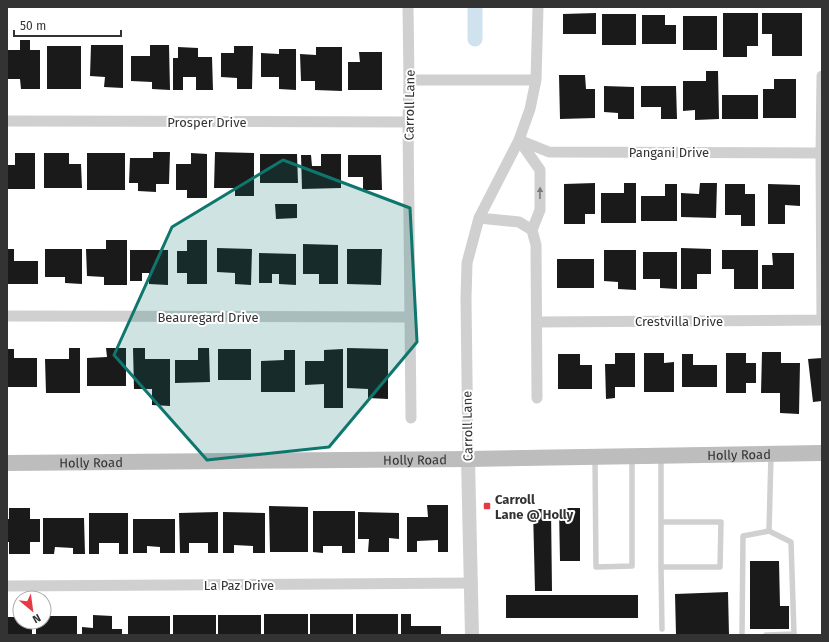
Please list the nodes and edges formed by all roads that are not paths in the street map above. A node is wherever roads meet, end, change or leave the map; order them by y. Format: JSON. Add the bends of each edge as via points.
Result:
{"nodes":[{"id":1,"x":408,"y":7,"type":"edge"},
{"id":2,"x":538,"y":7,"type":"edge"},
{"id":3,"x":822,"y":76,"type":"edge"},
{"id":4,"x":410,"y":80,"type":"junction"},
{"id":5,"x":536,"y":80,"type":"junction"},
{"id":6,"x":7,"y":121,"type":"edge"},
{"id":7,"x":408,"y":122,"type":"junction"},
{"id":8,"x":519,"y":140,"type":"junction"},
{"id":9,"x":821,"y":153,"type":"junction"},
{"id":10,"x":479,"y":218,"type":"junction"},
{"id":11,"x":532,"y":230,"type":"junction"},
{"id":12,"x":7,"y":316,"type":"edge"},
{"id":13,"x":409,"y":317,"type":"junction"},
{"id":14,"x":822,"y":320,"type":"edge"},
{"id":15,"x":537,"y":322,"type":"junction"},
{"id":16,"x":537,"y":398,"type":"dead end"},
{"id":17,"x":411,"y":418,"type":"dead end"},
{"id":18,"x":771,"y":453,"type":"junction"},
{"id":19,"x":822,"y":453,"type":"edge"},
{"id":20,"x":632,"y":456,"type":"junction"},
{"id":21,"x":661,"y":456,"type":"junction"},
{"id":22,"x":595,"y":457,"type":"junction"},
{"id":23,"x":468,"y":459,"type":"junction"},
{"id":24,"x":7,"y":463,"type":"edge"},
{"id":25,"x":661,"y":522,"type":"junction"},
{"id":26,"x":769,"y":530,"type":"junction"},
{"id":27,"x":661,"y":567,"type":"junction"},
{"id":28,"x":472,"y":583,"type":"junction"},
{"id":29,"x":7,"y":586,"type":"edge"},
{"id":30,"x":662,"y":629,"type":"dead end"},
{"id":31,"x":472,"y":635,"type":"edge"},
{"id":32,"x":742,"y":635,"type":"edge"},
{"id":33,"x":766,"y":635,"type":"edge"}],
"edges":[{"from":1,"to":4,"type":"street","name":"Carroll Lane"},
{"from":2,"to":5,"type":"street","name":"Carroll Lane"},
{"from":3,"to":9,"type":"street"},
{"from":4,"to":5,"type":"street"},
{"from":4,"to":7,"type":"street","name":"Carroll Lane"},
{"from":5,"to":8,"type":"street","name":"Carroll Lane","via":[[530,109]]},
{"from":6,"to":7,"type":"street","name":"Prosper Drive"},
{"from":7,"to":13,"type":"street","name":"Carroll Lane"},
{"from":8,"to":9,"type":"street","name":"Pangani Drive","via":[[549,152]]},
{"from":8,"to":10,"type":"street","name":"Carroll Lane"},
{"from":11,"to":8,"type":"street","one_way":true,"via":[[540,210],[540,170]]},
{"from":9,"to":14,"type":"street"},
{"from":10,"to":11,"type":"street","via":[[519,222]]},
{"from":10,"to":23,"type":"street","name":"Carroll Lane","via":[[467,262]]},
{"from":11,"to":15,"type":"street","via":[[536,245]]},
{"from":12,"to":13,"type":"street","name":"Beauregard Drive"},
{"from":13,"to":17,"type":"street","name":"Carroll Lane"},
{"from":14,"to":15,"type":"street","name":"Crestvilla Drive"},
{"from":15,"to":16,"type":"street"},
{"from":18,"to":19,"type":"main road","name":"Holly Road"},
{"from":18,"to":21,"type":"main road","name":"Holly Road"},
{"from":18,"to":26,"type":"lane"},
{"from":20,"to":21,"type":"main road","name":"Holly Road"},
{"from":20,"to":22,"type":"main road","name":"Holly Road"},
{"from":20,"to":22,"type":"lane","via":[[632,566],[596,566]]},
{"from":21,"to":25,"type":"lane"},
{"from":22,"to":23,"type":"main road","name":"Holly Road"},
{"from":23,"to":24,"type":"main road","name":"Holly Road"},
{"from":23,"to":28,"type":"street","name":"Carroll Lane"},
{"from":25,"to":27,"type":"lane"},
{"from":25,"to":27,"type":"lane","via":[[721,522],[720,567]]},
{"from":26,"to":32,"type":"lane","via":[[743,536]]},
{"from":26,"to":33,"type":"lane","via":[[791,542],[794,634]]},
{"from":27,"to":30,"type":"lane"},
{"from":28,"to":29,"type":"street","name":"La Paz Drive"},
{"from":28,"to":31,"type":"street","name":"Carroll Lane"}]}
